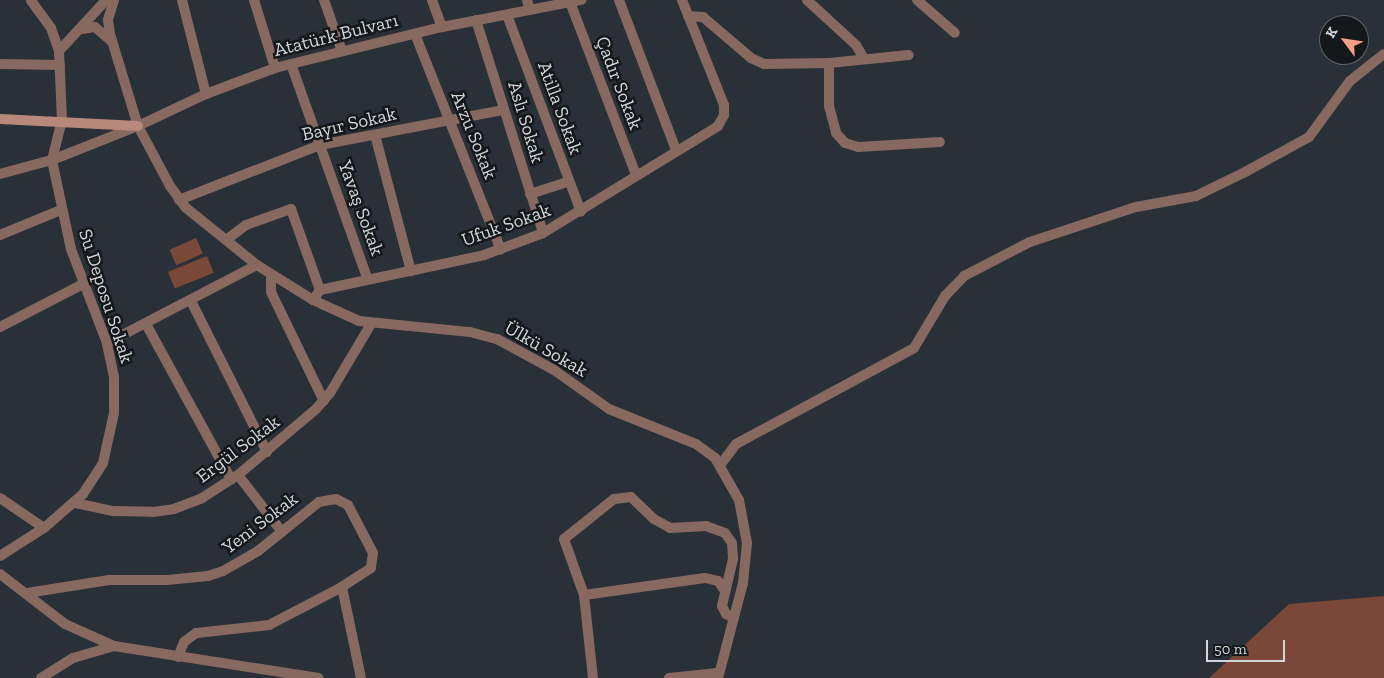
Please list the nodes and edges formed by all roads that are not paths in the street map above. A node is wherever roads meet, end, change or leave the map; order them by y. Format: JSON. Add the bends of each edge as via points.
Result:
{"nodes":[{"id":1,"x":31,"y":0,"type":"edge"},
{"id":2,"x":106,"y":0,"type":"edge"},
{"id":3,"x":114,"y":0,"type":"edge"},
{"id":4,"x":182,"y":0,"type":"edge"},
{"id":5,"x":254,"y":0,"type":"edge"},
{"id":6,"x":324,"y":0,"type":"edge"},
{"id":7,"x":432,"y":0,"type":"edge"},
{"id":8,"x":581,"y":0,"type":"edge"},
{"id":9,"x":619,"y":0,"type":"edge"},
{"id":10,"x":682,"y":0,"type":"edge"},
{"id":11,"x":807,"y":0,"type":"edge"},
{"id":12,"x":917,"y":0,"type":"edge"},
{"id":13,"x":570,"y":2,"type":"junction"},
{"id":14,"x":529,"y":5,"type":"edge"},
{"id":15,"x":507,"y":15,"type":"junction"},
{"id":16,"x":688,"y":16,"type":"junction"},
{"id":17,"x":476,"y":20,"type":"junction"},
{"id":18,"x":442,"y":27,"type":"junction"},
{"id":19,"x":81,"y":30,"type":"junction"},
{"id":20,"x":955,"y":33,"type":"dead end"},
{"id":21,"x":415,"y":34,"type":"junction"},
{"id":22,"x":113,"y":44,"type":"junction"},
{"id":23,"x":59,"y":51,"type":"junction"},
{"id":24,"x":342,"y":51,"type":"junction"},
{"id":25,"x":1384,"y":54,"type":"edge"},
{"id":26,"x":909,"y":55,"type":"dead end"},
{"id":27,"x":864,"y":60,"type":"junction"},
{"id":28,"x":0,"y":64,"type":"edge"},
{"id":29,"x":291,"y":64,"type":"junction"},
{"id":30,"x":829,"y":64,"type":"junction"},
{"id":31,"x":60,"y":65,"type":"junction"},
{"id":32,"x":276,"y":68,"type":"junction"},
{"id":33,"x":206,"y":94,"type":"junction"},
{"id":34,"x":504,"y":110,"type":"junction"},
{"id":35,"x":0,"y":118,"type":"edge"},
{"id":36,"x":62,"y":120,"type":"junction"},
{"id":37,"x":449,"y":121,"type":"junction"},
{"id":38,"x":138,"y":126,"type":"junction"},
{"id":39,"x":375,"y":135,"type":"junction"},
{"id":40,"x":940,"y":142,"type":"dead end"},
{"id":41,"x":320,"y":145,"type":"junction"},
{"id":42,"x":676,"y":150,"type":"junction"},
{"id":43,"x":52,"y":160,"type":"junction"},
{"id":44,"x":0,"y":174,"type":"edge"},
{"id":45,"x":636,"y":175,"type":"junction"},
{"id":46,"x":568,"y":182,"type":"junction"},
{"id":47,"x":530,"y":194,"type":"junction"},
{"id":48,"x":179,"y":200,"type":"junction"},
{"id":49,"x":60,"y":210,"type":"junction"},
{"id":50,"x":581,"y":212,"type":"junction"},
{"id":51,"x":543,"y":233,"type":"junction"},
{"id":52,"x":0,"y":235,"type":"edge"},
{"id":53,"x":226,"y":240,"type":"junction"},
{"id":54,"x":501,"y":250,"type":"junction"},
{"id":55,"x":257,"y":265,"type":"junction"},
{"id":56,"x":411,"y":271,"type":"junction"},
{"id":57,"x":271,"y":275,"type":"junction"},
{"id":58,"x":367,"y":278,"type":"junction"},
{"id":59,"x":83,"y":284,"type":"junction"},
{"id":60,"x":320,"y":290,"type":"junction"},
{"id":61,"x":313,"y":300,"type":"junction"},
{"id":62,"x":192,"y":301,"type":"junction"},
{"id":63,"x":146,"y":324,"type":"junction"},
{"id":64,"x":371,"y":324,"type":"junction"},
{"id":65,"x":0,"y":327,"type":"edge"},
{"id":66,"x":107,"y":343,"type":"junction"},
{"id":67,"x":324,"y":400,"type":"junction"},
{"id":68,"x":267,"y":452,"type":"junction"},
{"id":69,"x":721,"y":464,"type":"junction"},
{"id":70,"x":235,"y":477,"type":"junction"},
{"id":71,"x":0,"y":498,"type":"edge"},
{"id":72,"x":75,"y":503,"type":"junction"},
{"id":73,"x":44,"y":528,"type":"junction"},
{"id":74,"x":282,"y":532,"type":"junction"},
{"id":75,"x":0,"y":556,"type":"edge"},
{"id":76,"x":0,"y":574,"type":"edge"},
{"id":77,"x":342,"y":587,"type":"junction"},
{"id":78,"x":725,"y":591,"type":"junction"},
{"id":79,"x":27,"y":593,"type":"junction"},
{"id":80,"x":584,"y":595,"type":"junction"},
{"id":81,"x":734,"y":618,"type":"junction"},
{"id":82,"x":114,"y":646,"type":"junction"},
{"id":83,"x":178,"y":657,"type":"junction"},
{"id":84,"x":718,"y":676,"type":"edge"},
{"id":85,"x":45,"y":677,"type":"edge"},
{"id":86,"x":319,"y":678,"type":"edge"},
{"id":87,"x":360,"y":678,"type":"edge"},
{"id":88,"x":593,"y":678,"type":"edge"},
{"id":89,"x":669,"y":678,"type":"edge"}],
"edges":[{"from":1,"to":23,"type":"street","name":"Su Deposu Sokak","via":[[54,34]]},
{"from":2,"to":19,"type":"street"},
{"from":3,"to":22,"type":"street","name":"Ülkü Sokak","via":[[108,20]]},
{"from":4,"to":33,"type":"street"},
{"from":5,"to":32,"type":"street"},
{"from":6,"to":24,"type":"street"},
{"from":7,"to":18,"type":"street"},
{"from":8,"to":13,"type":"street","name":"Atatürk Bulvarı"},
{"from":9,"to":42,"type":"street"},
{"from":10,"to":16,"type":"street"},
{"from":11,"to":27,"type":"street","via":[[856,45]]},
{"from":12,"to":20,"type":"street"},
{"from":13,"to":14,"type":"street","name":"Atatürk Bulvarı"},
{"from":13,"to":45,"type":"street","name":"Çadır Sokak"},
{"from":14,"to":15,"type":"street","name":"Atatürk Bulvarı"},
{"from":15,"to":17,"type":"street","name":"Atatürk Bulvarı"},
{"from":15,"to":46,"type":"street","name":"Atilla Sokak"},
{"from":16,"to":30,"type":"street","via":[[702,18],[758,62]]},
{"from":16,"to":42,"type":"street","name":"Ufuk Sokak","via":[[724,105],[721,123]]},
{"from":17,"to":18,"type":"street","name":"Atatürk Bulvarı"},
{"from":17,"to":34,"type":"street","name":"Aslı Sokak"},
{"from":18,"to":21,"type":"street","name":"Atatürk Bulvarı"},
{"from":19,"to":22,"type":"street","via":[[95,27]]},
{"from":19,"to":23,"type":"street"},
{"from":21,"to":24,"type":"street","name":"Atatürk Bulvarı"},
{"from":21,"to":37,"type":"street","name":"Arzu Sokak"},
{"from":22,"to":38,"type":"street","name":"Ülkü Sokak"},
{"from":23,"to":31,"type":"street","name":"Su Deposu Sokak"},
{"from":24,"to":29,"type":"street","name":"Atatürk Bulvarı"},
{"from":25,"to":69,"type":"street","via":[[1346,85],[1309,137],[1247,172],[1196,196],[1136,207],[1030,242],[964,276],[945,296],[914,348],[736,444]]},
{"from":26,"to":27,"type":"street"},
{"from":27,"to":30,"type":"street"},
{"from":28,"to":31,"type":"street"},
{"from":29,"to":32,"type":"street","name":"Atatürk Bulvarı"},
{"from":29,"to":41,"type":"street","name":"Yavaş Sokak"},
{"from":30,"to":40,"type":"street","via":[[829,106],[836,133],[845,142],[858,147]]},
{"from":31,"to":36,"type":"street","name":"Su Deposu Sokak"},
{"from":32,"to":33,"type":"street","name":"Atatürk Bulvarı"},
{"from":33,"to":38,"type":"street","name":"Atatürk Bulvarı"},
{"from":34,"to":37,"type":"street","name":"Bayır Sokak"},
{"from":34,"to":47,"type":"street","name":"Aslı Sokak"},
{"from":35,"to":36,"type":"main road"},
{"from":36,"to":38,"type":"main road"},
{"from":36,"to":43,"type":"street","name":"Su Deposu Sokak"},
{"from":37,"to":39,"type":"street","name":"Bayır Sokak"},
{"from":37,"to":54,"type":"street","name":"Arzu Sokak"},
{"from":38,"to":43,"type":"street","name":"Atatürk Bulvarı"},
{"from":38,"to":48,"type":"street","name":"Ülkü Sokak"},
{"from":39,"to":41,"type":"street","name":"Bayır Sokak"},
{"from":39,"to":56,"type":"street"},
{"from":41,"to":48,"type":"street","name":"Bayır Sokak"},
{"from":41,"to":58,"type":"street","name":"Yavaş Sokak"},
{"from":42,"to":45,"type":"street","name":"Ufuk Sokak"},
{"from":43,"to":44,"type":"street","name":"Atatürk Bulvarı"},
{"from":43,"to":49,"type":"street","name":"Su Deposu Sokak"},
{"from":45,"to":50,"type":"street","name":"Ufuk Sokak"},
{"from":46,"to":47,"type":"street"},
{"from":46,"to":50,"type":"street","name":"Atilla Sokak"},
{"from":47,"to":51,"type":"street","name":"Aslı Sokak"},
{"from":48,"to":53,"type":"street","name":"Ülkü Sokak"},
{"from":49,"to":52,"type":"street"},
{"from":49,"to":59,"type":"street","name":"Su Deposu Sokak"},
{"from":50,"to":51,"type":"street","name":"Ufuk Sokak"},
{"from":51,"to":54,"type":"street","name":"Ufuk Sokak"},
{"from":53,"to":55,"type":"street","name":"Ülkü Sokak"},
{"from":53,"to":60,"type":"street","via":[[246,225],[291,209]]},
{"from":54,"to":56,"type":"street","name":"Ufuk Sokak"},
{"from":55,"to":57,"type":"street","name":"Ülkü Sokak"},
{"from":55,"to":62,"type":"street"},
{"from":56,"to":58,"type":"street","name":"Ufuk Sokak"},
{"from":57,"to":61,"type":"street","name":"Ülkü Sokak"},
{"from":57,"to":67,"type":"street","via":[[269,286]]},
{"from":58,"to":60,"type":"street","name":"Ufuk Sokak"},
{"from":59,"to":65,"type":"street"},
{"from":59,"to":66,"type":"street","name":"Su Deposu Sokak"},
{"from":60,"to":61,"type":"street"},
{"from":61,"to":64,"type":"street","name":"Ülkü Sokak"},
{"from":62,"to":63,"type":"street"},
{"from":62,"to":68,"type":"street"},
{"from":63,"to":66,"type":"street"},
{"from":63,"to":70,"type":"street"},
{"from":64,"to":67,"type":"street","name":"Ergül Sokak"},
{"from":64,"to":69,"type":"street","name":"Ülkü Sokak","via":[[470,332],[497,339],[559,374],[610,409],[696,444]]},
{"from":66,"to":72,"type":"street","name":"Su Deposu Sokak","via":[[115,392],[111,439],[95,476]]},
{"from":67,"to":68,"type":"street","name":"Ergül Sokak"},
{"from":68,"to":70,"type":"street","name":"Ergül Sokak"},
{"from":69,"to":81,"type":"street","name":"Ülkü Sokak","via":[[736,492],[747,530],[747,562]]},
{"from":70,"to":72,"type":"street","name":"Ergül Sokak","via":[[193,502],[165,511],[114,511]]},
{"from":70,"to":74,"type":"street"},
{"from":71,"to":73,"type":"street"},
{"from":72,"to":73,"type":"street","name":"Su Deposu Sokak"},
{"from":73,"to":75,"type":"street","name":"Su Deposu Sokak"},
{"from":74,"to":77,"type":"street","name":"Yeni Sokak","via":[[323,500],[336,499],[348,505],[374,560],[371,568]]},
{"from":74,"to":79,"type":"street","name":"Yeni Sokak","via":[[242,561],[208,576],[100,581]]},
{"from":76,"to":79,"type":"street"},
{"from":77,"to":83,"type":"street","via":[[269,625],[196,633],[184,642]]},
{"from":77,"to":87,"type":"street"},
{"from":78,"to":80,"type":"street","via":[[718,581],[705,578]]},
{"from":78,"to":80,"type":"street","via":[[733,551],[725,533],[706,526],[663,526],[631,497],[623,496],[603,504],[564,539]]},
{"from":78,"to":81,"type":"street","via":[[722,606],[726,614]]},
{"from":79,"to":82,"type":"street","via":[[65,624]]},
{"from":80,"to":88,"type":"street"},
{"from":81,"to":84,"type":"street","name":"Ülkü Sokak"},
{"from":82,"to":83,"type":"street"},
{"from":82,"to":85,"type":"street","via":[[73,658]]},
{"from":83,"to":86,"type":"street"},
{"from":84,"to":89,"type":"street"}]}
